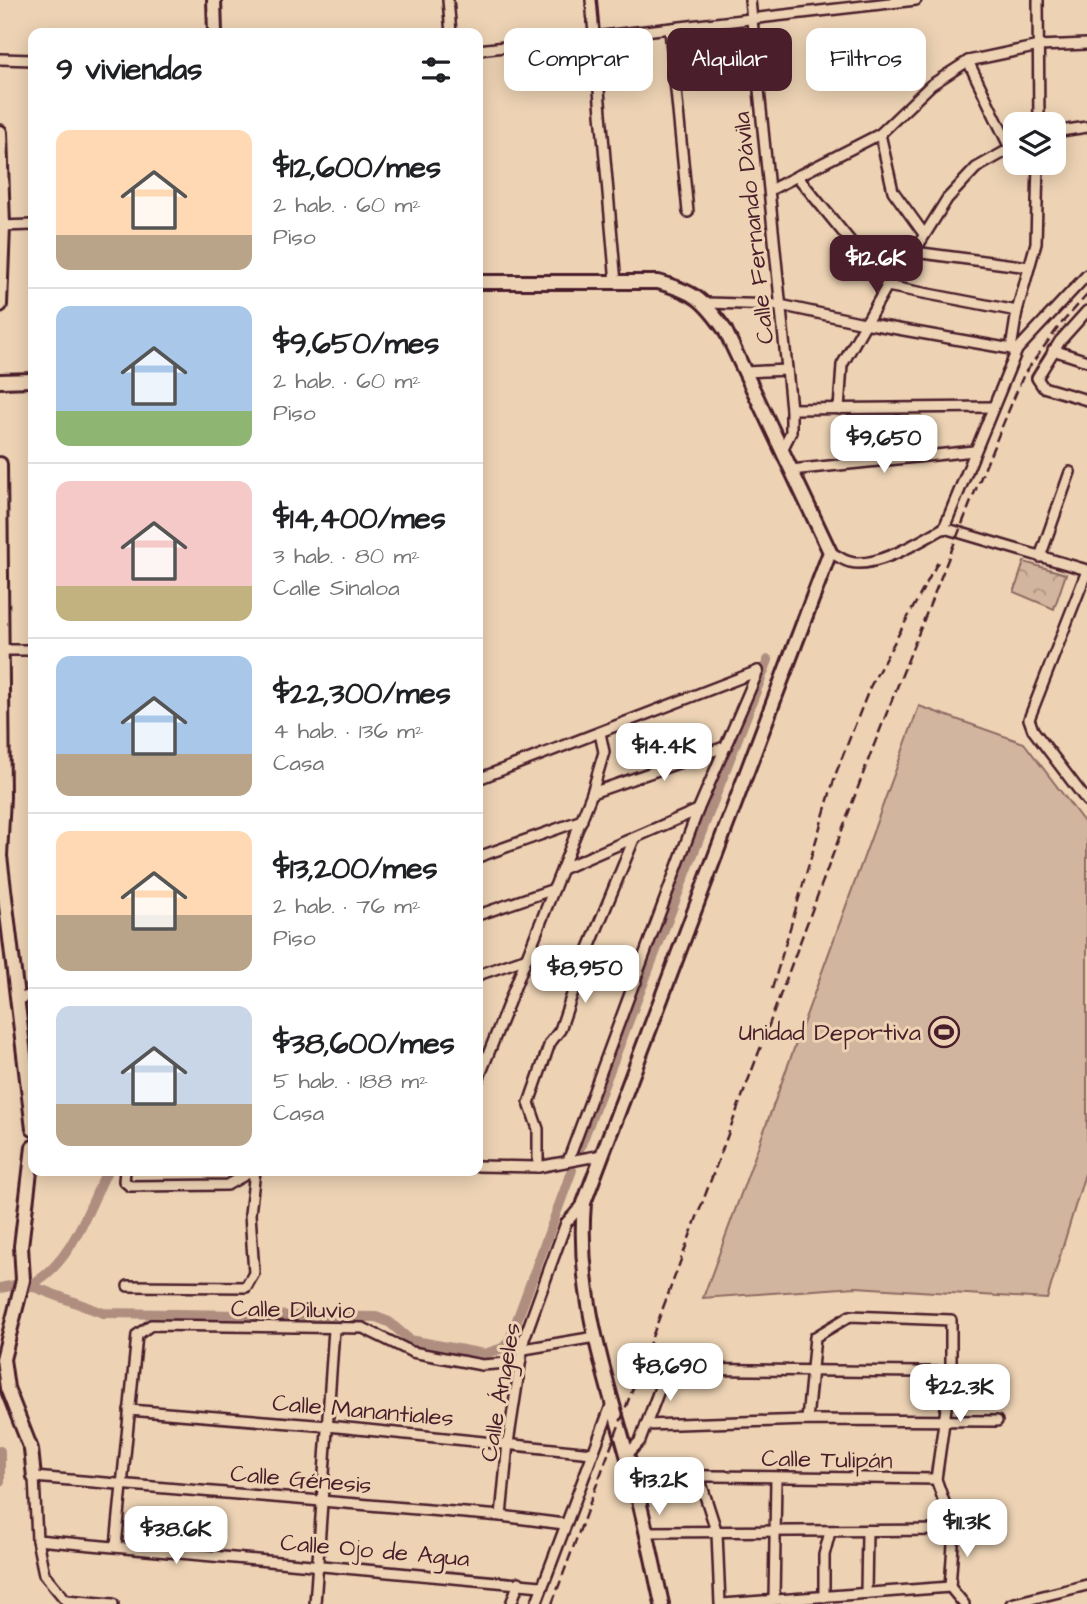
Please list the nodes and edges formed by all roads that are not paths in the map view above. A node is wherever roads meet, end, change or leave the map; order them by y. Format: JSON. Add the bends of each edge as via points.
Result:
{"nodes":[{"id":1,"x":214,"y":0,"type":"edge"},
{"id":2,"x":448,"y":0,"type":"edge"},
{"id":3,"x":591,"y":0,"type":"edge"},
{"id":4,"x":750,"y":0,"type":"edge"},
{"id":5,"x":916,"y":0,"type":"edge"},
{"id":6,"x":1038,"y":0,"type":"edge"},
{"id":7,"x":879,"y":3,"type":"edge"},
{"id":8,"x":752,"y":20,"type":"junction"},
{"id":9,"x":215,"y":28,"type":"edge"},
{"id":10,"x":451,"y":28,"type":"edge"},
{"id":11,"x":593,"y":28,"type":"edge"},
{"id":12,"x":686,"y":28,"type":"edge"},
{"id":13,"x":1087,"y":44,"type":"edge"},
{"id":14,"x":1039,"y":46,"type":"junction"},
{"id":15,"x":504,"y":48,"type":"edge"},
{"id":16,"x":483,"y":50,"type":"edge"},
{"id":17,"x":0,"y":59,"type":"edge"},
{"id":18,"x":28,"y":60,"type":"edge"},
{"id":19,"x":968,"y":61,"type":"junction"},
{"id":20,"x":599,"y":91,"type":"edge"},
{"id":21,"x":676,"y":91,"type":"edge"},
{"id":22,"x":1039,"y":112,"type":"edge"},
{"id":23,"x":1087,"y":127,"type":"edge"},
{"id":24,"x":1003,"y":128,"type":"edge"},
{"id":25,"x":1066,"y":130,"type":"edge"},
{"id":26,"x":0,"y":132,"type":"edge"},
{"id":27,"x":880,"y":134,"type":"junction"},
{"id":28,"x":1003,"y":153,"type":"edge"},
{"id":29,"x":1038,"y":175,"type":"edge"},
{"id":30,"x":797,"y":176,"type":"junction"},
{"id":31,"x":770,"y":190,"type":"junction"},
{"id":32,"x":688,"y":212,"type":"dead end"},
{"id":33,"x":28,"y":225,"type":"edge"},
{"id":34,"x":1,"y":226,"type":"edge"},
{"id":35,"x":924,"y":234,"type":"junction"},
{"id":36,"x":914,"y":252,"type":"junction"},
{"id":37,"x":1029,"y":267,"type":"junction"},
{"id":38,"x":1087,"y":275,"type":"edge"},
{"id":39,"x":483,"y":281,"type":"edge"},
{"id":40,"x":616,"y":283,"type":"junction"},
{"id":41,"x":887,"y":286,"type":"junction"},
{"id":42,"x":706,"y":303,"type":"junction"},
{"id":43,"x":780,"y":304,"type":"junction"},
{"id":44,"x":0,"y":305,"type":"edge"},
{"id":45,"x":1017,"y":311,"type":"junction"},
{"id":46,"x":1087,"y":311,"type":"edge"},
{"id":47,"x":864,"y":323,"type":"junction"},
{"id":48,"x":1014,"y":349,"type":"junction"},
{"id":49,"x":1053,"y":350,"type":"junction"},
{"id":50,"x":1087,"y":361,"type":"edge"},
{"id":51,"x":787,"y":370,"type":"junction"},
{"id":52,"x":745,"y":372,"type":"junction"},
{"id":53,"x":28,"y":380,"type":"edge"},
{"id":54,"x":0,"y":381,"type":"edge"},
{"id":55,"x":1087,"y":400,"type":"edge"},
{"id":56,"x":993,"y":407,"type":"junction"},
{"id":57,"x":792,"y":409,"type":"junction"},
{"id":58,"x":839,"y":409,"type":"junction"},
{"id":59,"x":782,"y":450,"type":"junction"},
{"id":60,"x":974,"y":451,"type":"junction"},
{"id":61,"x":0,"y":464,"type":"edge"},
{"id":62,"x":792,"y":470,"type":"junction"},
{"id":63,"x":1070,"y":472,"type":"dead end"},
{"id":64,"x":944,"y":528,"type":"junction"},
{"id":65,"x":1,"y":536,"type":"edge"},
{"id":66,"x":830,"y":552,"type":"junction"},
{"id":67,"x":1040,"y":557,"type":"junction"},
{"id":68,"x":1087,"y":571,"type":"edge"},
{"id":69,"x":1,"y":613,"type":"edge"},
{"id":70,"x":2,"y":650,"type":"edge"},
{"id":71,"x":28,"y":650,"type":"edge"},
{"id":72,"x":1,"y":693,"type":"edge"},
{"id":73,"x":600,"y":733,"type":"junction"},
{"id":74,"x":727,"y":746,"type":"junction"},
{"id":75,"x":483,"y":777,"type":"edge"},
{"id":76,"x":592,"y":793,"type":"junction"},
{"id":77,"x":1,"y":797,"type":"edge"},
{"id":78,"x":1087,"y":801,"type":"edge"},
{"id":79,"x":698,"y":810,"type":"junction"},
{"id":80,"x":582,"y":820,"type":"junction"},
{"id":81,"x":634,"y":839,"type":"junction"},
{"id":82,"x":483,"y":855,"type":"edge"},
{"id":83,"x":562,"y":869,"type":"junction"},
{"id":84,"x":554,"y":889,"type":"junction"},
{"id":85,"x":2,"y":904,"type":"edge"},
{"id":86,"x":483,"y":913,"type":"edge"},
{"id":87,"x":531,"y":947,"type":"junction"},
{"id":88,"x":527,"y":958,"type":"junction"},
{"id":89,"x":582,"y":965,"type":"junction"},
{"id":90,"x":483,"y":973,"type":"edge"},
{"id":91,"x":636,"y":982,"type":"junction"},
{"id":92,"x":28,"y":995,"type":"edge"},
{"id":93,"x":17,"y":999,"type":"junction"},
{"id":94,"x":483,"y":1068,"type":"edge"},
{"id":95,"x":28,"y":1073,"type":"edge"},
{"id":96,"x":602,"y":1156,"type":"junction"},
{"id":97,"x":568,"y":1161,"type":"junction"},
{"id":98,"x":483,"y":1166,"type":"edge"},
{"id":99,"x":538,"y":1167,"type":"junction"},
{"id":100,"x":29,"y":1176,"type":"edge"},
{"id":101,"x":124,"y":1176,"type":"edge"},
{"id":102,"x":244,"y":1176,"type":"edge"},
{"id":103,"x":253,"y":1176,"type":"edge"},
{"id":104,"x":584,"y":1203,"type":"junction"},
{"id":105,"x":128,"y":1286,"type":"dead end"},
{"id":106,"x":334,"y":1329,"type":"junction"},
{"id":107,"x":594,"y":1337,"type":"junction"},
{"id":108,"x":524,"y":1349,"type":"junction"},
{"id":109,"x":520,"y":1362,"type":"junction"},
{"id":110,"x":814,"y":1371,"type":"junction"},
{"id":111,"x":951,"y":1373,"type":"junction"},
{"id":112,"x":1001,"y":1373,"type":"dead end"},
{"id":113,"x":612,"y":1401,"type":"junction"},
{"id":114,"x":129,"y":1410,"type":"junction"},
{"id":115,"x":807,"y":1420,"type":"junction"},
{"id":116,"x":946,"y":1421,"type":"junction"},
{"id":117,"x":998,"y":1422,"type":"dead end"},
{"id":118,"x":646,"y":1425,"type":"junction"},
{"id":119,"x":328,"y":1426,"type":"junction"},
{"id":120,"x":508,"y":1443,"type":"junction"},
{"id":121,"x":593,"y":1453,"type":"junction"},
{"id":122,"x":627,"y":1455,"type":"junction"},
{"id":123,"x":633,"y":1475,"type":"junction"},
{"id":124,"x":34,"y":1477,"type":"junction"},
{"id":125,"x":699,"y":1477,"type":"junction"},
{"id":126,"x":776,"y":1478,"type":"junction"},
{"id":127,"x":936,"y":1479,"type":"junction"},
{"id":128,"x":122,"y":1484,"type":"junction"},
{"id":129,"x":322,"y":1500,"type":"junction"},
{"id":130,"x":501,"y":1516,"type":"junction"},
{"id":131,"x":564,"y":1524,"type":"junction"},
{"id":132,"x":954,"y":1530,"type":"junction"},
{"id":133,"x":867,"y":1531,"type":"junction"},
{"id":134,"x":646,"y":1532,"type":"junction"},
{"id":135,"x":775,"y":1532,"type":"junction"},
{"id":136,"x":830,"y":1532,"type":"junction"},
{"id":137,"x":716,"y":1533,"type":"junction"},
{"id":138,"x":37,"y":1540,"type":"junction"},
{"id":139,"x":116,"y":1546,"type":"junction"},
{"id":140,"x":318,"y":1564,"type":"junction"},
{"id":141,"x":519,"y":1582,"type":"junction"},
{"id":142,"x":1087,"y":1585,"type":"edge"},
{"id":143,"x":541,"y":1586,"type":"junction"},
{"id":144,"x":950,"y":1587,"type":"junction"},
{"id":145,"x":866,"y":1593,"type":"junction"},
{"id":146,"x":824,"y":1597,"type":"junction"},
{"id":147,"x":774,"y":1600,"type":"junction"},
{"id":148,"x":1046,"y":1600,"type":"edge"},
{"id":149,"x":68,"y":1602,"type":"edge"},
{"id":150,"x":113,"y":1604,"type":"edge"},
{"id":151,"x":315,"y":1604,"type":"edge"},
{"id":152,"x":511,"y":1604,"type":"edge"},
{"id":153,"x":536,"y":1604,"type":"edge"},
{"id":154,"x":662,"y":1604,"type":"edge"},
{"id":155,"x":721,"y":1604,"type":"edge"},
{"id":156,"x":964,"y":1604,"type":"edge"},
{"id":157,"x":1012,"y":1604,"type":"edge"}],
"edges":[{"from":1,"to":9,"type":"street"},
{"from":2,"to":10,"type":"street"},
{"from":3,"to":11,"type":"street"},
{"from":4,"to":8,"type":"street","name":"Calle Fernando Dávila"},
{"from":5,"to":7,"type":"street"},
{"from":6,"to":14,"type":"street"},
{"from":7,"to":8,"type":"street"},
{"from":8,"to":12,"type":"street"},
{"from":8,"to":31,"type":"street","name":"Calle Fernando Dávila"},
{"from":13,"to":14,"type":"street"},
{"from":14,"to":19,"type":"street"},
{"from":14,"to":22,"type":"street"},
{"from":15,"to":16,"type":"street"},
{"from":17,"to":18,"type":"street"},
{"from":19,"to":24,"type":"street"},
{"from":19,"to":27,"type":"street","via":[[931,85]]},
{"from":20,"to":40,"type":"street"},
{"from":21,"to":32,"type":"street"},
{"from":23,"to":25,"type":"street"},
{"from":26,"to":34,"type":"street"},
{"from":27,"to":30,"type":"street"},
{"from":27,"to":35,"type":"street","via":[[893,191]]},
{"from":28,"to":35,"type":"street","via":[[976,168],[947,199]]},
{"from":29,"to":37,"type":"street","via":[[1036,243]]},
{"from":30,"to":31,"type":"street"},
{"from":30,"to":41,"type":"street"},
{"from":31,"to":43,"type":"street","name":"Calle Fernando Dávila"},
{"from":33,"to":34,"type":"street"},
{"from":34,"to":44,"type":"street"},
{"from":35,"to":36,"type":"street"},
{"from":36,"to":37,"type":"street"},
{"from":36,"to":41,"type":"street"},
{"from":37,"to":45,"type":"street"},
{"from":38,"to":48,"type":"street"},
{"from":39,"to":40,"type":"street"},
{"from":40,"to":42,"type":"street","via":[[658,282],[687,290]]},
{"from":41,"to":45,"type":"street"},
{"from":41,"to":47,"type":"street"},
{"from":42,"to":43,"type":"street"},
{"from":42,"to":52,"type":"street"},
{"from":43,"to":47,"type":"street"},
{"from":43,"to":51,"type":"street","name":"Calle Fernando Dávila"},
{"from":45,"to":48,"type":"street"},
{"from":46,"to":49,"type":"street"},
{"from":47,"to":48,"type":"street"},
{"from":47,"to":58,"type":"street","via":[[842,365]]},
{"from":48,"to":56,"type":"street"},
{"from":49,"to":50,"type":"street"},
{"from":49,"to":55,"type":"street","via":[[1037,378],[1043,387]]},
{"from":51,"to":52,"type":"street"},
{"from":51,"to":57,"type":"street","name":"Calle Fernando Dávila"},
{"from":52,"to":59,"type":"street"},
{"from":53,"to":54,"type":"street"},
{"from":56,"to":58,"type":"street"},
{"from":56,"to":60,"type":"street"},
{"from":57,"to":58,"type":"street"},
{"from":57,"to":59,"type":"street","name":"Calle Fernando Dávila","via":[[791,432]]},
{"from":59,"to":62,"type":"street"},
{"from":60,"to":62,"type":"street"},
{"from":60,"to":64,"type":"street"},
{"from":61,"to":65,"type":"street"},
{"from":62,"to":66,"type":"street"},
{"from":63,"to":67,"type":"street"},
{"from":64,"to":66,"type":"street","via":[[876,560],[852,563]]},
{"from":64,"to":67,"type":"street"},
{"from":65,"to":69,"type":"street"},
{"from":66,"to":96,"type":"street"},
{"from":67,"to":68,"type":"street"},
{"from":68,"to":78,"type":"street","via":[[1029,719]]},
{"from":69,"to":70,"type":"street"},
{"from":70,"to":71,"type":"street"},
{"from":70,"to":72,"type":"street"},
{"from":72,"to":77,"type":"street"},
{"from":73,"to":74,"type":"street","via":[[758,671]]},
{"from":73,"to":75,"type":"street"},
{"from":73,"to":76,"type":"street","via":[[604,752]]},
{"from":74,"to":76,"type":"street"},
{"from":74,"to":79,"type":"street"},
{"from":76,"to":80,"type":"street"},
{"from":77,"to":85,"type":"street"},
{"from":79,"to":81,"type":"street"},
{"from":79,"to":91,"type":"street"},
{"from":80,"to":82,"type":"street"},
{"from":80,"to":83,"type":"street"},
{"from":81,"to":83,"type":"street"},
{"from":81,"to":89,"type":"street"},
{"from":83,"to":84,"type":"street"},
{"from":84,"to":86,"type":"street"},
{"from":84,"to":87,"type":"street"},
{"from":85,"to":93,"type":"street"},
{"from":87,"to":88,"type":"street"},
{"from":87,"to":89,"type":"street"},
{"from":88,"to":90,"type":"street"},
{"from":88,"to":94,"type":"street"},
{"from":89,"to":91,"type":"street"},
{"from":89,"to":99,"type":"street","via":[[529,1104],[538,1129]]},
{"from":91,"to":97,"type":"street"},
{"from":92,"to":93,"type":"street"},
{"from":93,"to":95,"type":"street"},
{"from":96,"to":97,"type":"street"},
{"from":96,"to":104,"type":"street"},
{"from":97,"to":99,"type":"street"},
{"from":98,"to":99,"type":"street"},
{"from":100,"to":124,"type":"street","via":[[21,1246],[23,1280],[3,1359],[7,1388],[31,1449]]},
{"from":101,"to":102,"type":"street","via":[[130,1186],[227,1185]]},
{"from":103,"to":105,"type":"street","via":[[254,1273],[246,1287]]},
{"from":104,"to":107,"type":"street","via":[[580,1245]]},
{"from":104,"to":108,"type":"street","name":"Calle Ángeles","via":[[566,1223]]},
{"from":106,"to":109,"type":"street","name":"Calle Diluvio","via":[[363,1328],[412,1352],[482,1366]]},
{"from":106,"to":114,"type":"street","name":"Calle Diluvio","via":[[143,1328],[137,1335]]},
{"from":106,"to":119,"type":"street"},
{"from":107,"to":108,"type":"street"},
{"from":107,"to":113,"type":"street"},
{"from":108,"to":109,"type":"street","name":"Calle Ángeles"},
{"from":109,"to":120,"type":"street","name":"Calle Ángeles"},
{"from":110,"to":111,"type":"street"},
{"from":110,"to":111,"type":"street","via":[[815,1337],[850,1316],[951,1320]]},
{"from":110,"to":115,"type":"street"},
{"from":110,"to":118,"type":"street","via":[[674,1369],[661,1385]]},
{"from":111,"to":112,"type":"street"},
{"from":111,"to":116,"type":"street"},
{"from":113,"to":121,"type":"street"},
{"from":113,"to":122,"type":"street"},
{"from":114,"to":119,"type":"street","name":"Calle Manantiales"},
{"from":114,"to":128,"type":"street"},
{"from":115,"to":116,"type":"street"},
{"from":115,"to":118,"type":"street"},
{"from":116,"to":117,"type":"street"},
{"from":116,"to":127,"type":"street"},
{"from":118,"to":122,"type":"street"},
{"from":119,"to":120,"type":"street","name":"Calle Manantiales"},
{"from":119,"to":129,"type":"street"},
{"from":120,"to":121,"type":"street","name":"Calle Manantiales"},
{"from":120,"to":130,"type":"street","name":"Calle Ángeles"},
{"from":121,"to":131,"type":"street"},
{"from":122,"to":123,"type":"street"},
{"from":123,"to":125,"type":"street","name":"Calle Tulipán"},
{"from":123,"to":134,"type":"street"},
{"from":124,"to":128,"type":"street","name":"Calle Génesis"},
{"from":124,"to":138,"type":"street"},
{"from":125,"to":126,"type":"street","name":"Calle Tulipán"},
{"from":125,"to":137,"type":"street"},
{"from":126,"to":127,"type":"street","name":"Calle Tulipán"},
{"from":126,"to":135,"type":"street"},
{"from":127,"to":132,"type":"street"},
{"from":128,"to":129,"type":"street","name":"Calle Génesis"},
{"from":128,"to":139,"type":"street"},
{"from":129,"to":130,"type":"street","name":"Calle Génesis"},
{"from":129,"to":140,"type":"street"},
{"from":130,"to":131,"type":"street","name":"Calle Génesis"},
{"from":131,"to":143,"type":"street"},
{"from":132,"to":133,"type":"street"},
{"from":132,"to":144,"type":"street"},
{"from":133,"to":136,"type":"street"},
{"from":133,"to":145,"type":"street"},
{"from":134,"to":137,"type":"street"},
{"from":134,"to":154,"type":"street"},
{"from":135,"to":136,"type":"street"},
{"from":135,"to":137,"type":"street"},
{"from":135,"to":147,"type":"street"},
{"from":136,"to":146,"type":"street","via":[[824,1555]]},
{"from":137,"to":155,"type":"street"},
{"from":138,"to":139,"type":"street","name":"Calle Ojo de Agua"},
{"from":138,"to":149,"type":"street","via":[[44,1574]]},
{"from":139,"to":140,"type":"street","name":"Calle Ojo de Agua"},
{"from":140,"to":141,"type":"street","name":"Calle Ojo de Agua"},
{"from":140,"to":151,"type":"street"},
{"from":141,"to":143,"type":"street","name":"Calle Ojo de Agua"},
{"from":141,"to":152,"type":"street"},
{"from":142,"to":148,"type":"street"},
{"from":143,"to":153,"type":"street"},
{"from":144,"to":145,"type":"street"},
{"from":144,"to":156,"type":"street"},
{"from":145,"to":146,"type":"street"},
{"from":146,"to":147,"type":"street"},
{"from":147,"to":155,"type":"street"},
{"from":148,"to":157,"type":"street"},
{"from":149,"to":150,"type":"street"}]}
